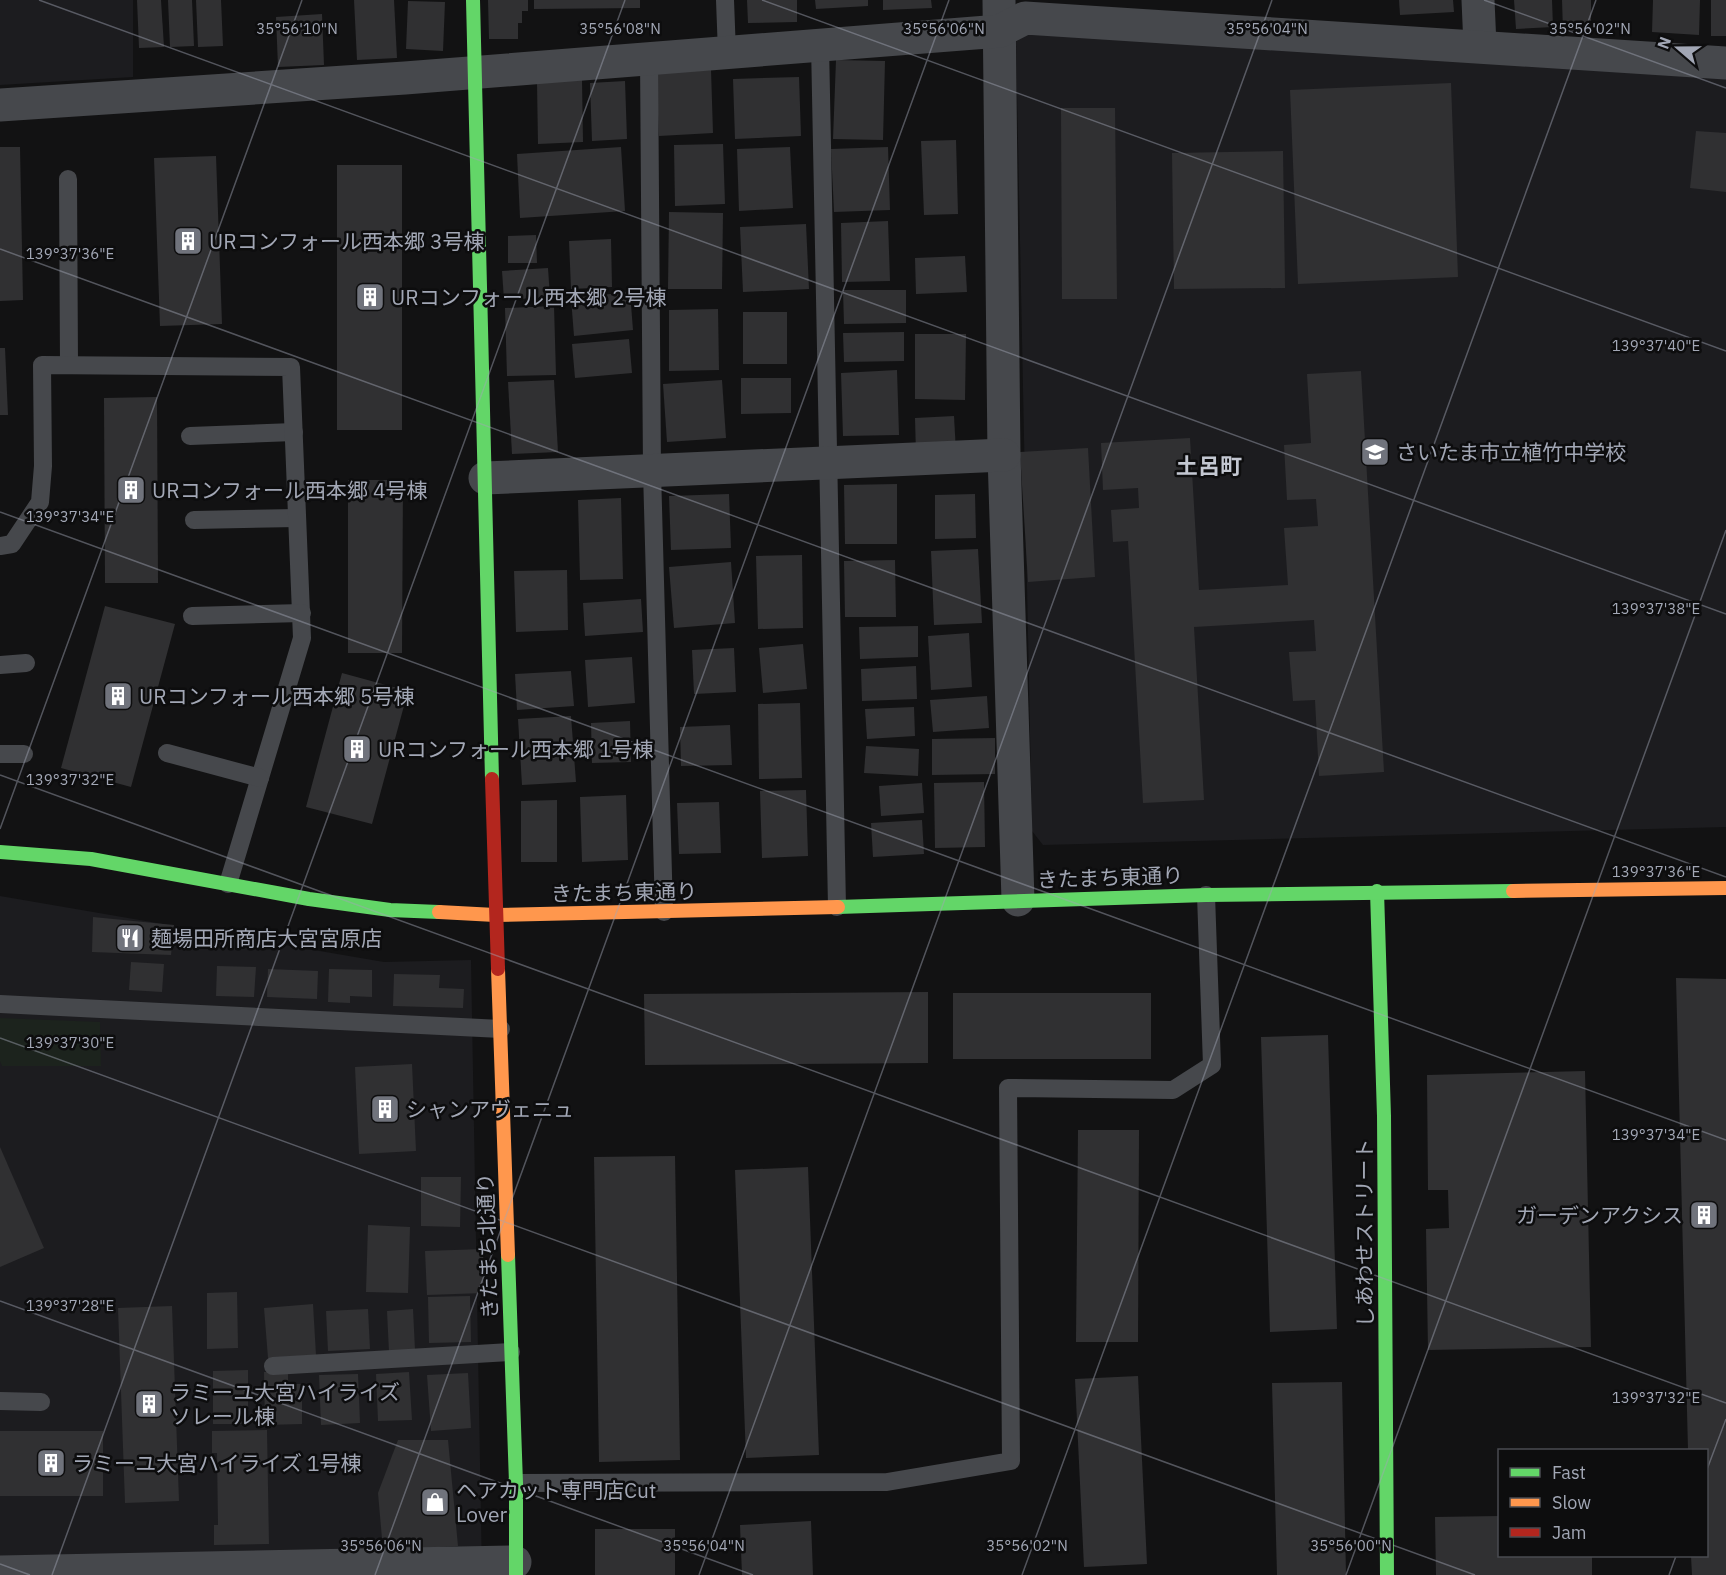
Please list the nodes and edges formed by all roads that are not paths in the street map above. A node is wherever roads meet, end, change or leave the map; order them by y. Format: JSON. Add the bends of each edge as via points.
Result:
{"nodes":[{"id":1,"x":473,"y":0,"type":"edge"},
{"id":2,"x":725,"y":0,"type":"edge"},
{"id":3,"x":1478,"y":0,"type":"edge"},
{"id":4,"x":999,"y":15,"type":"edge"},
{"id":5,"x":820,"y":44,"type":"junction"},
{"id":6,"x":1480,"y":46,"type":"junction"},
{"id":7,"x":727,"y":53,"type":"junction"},
{"id":8,"x":649,"y":58,"type":"junction"},
{"id":9,"x":1726,"y":63,"type":"edge"},
{"id":10,"x":475,"y":73,"type":"junction"},
{"id":11,"x":0,"y":105,"type":"edge"},
{"id":12,"x":68,"y":179,"type":"dead end"},
{"id":13,"x":69,"y":365,"type":"junction"},
{"id":14,"x":294,"y":432,"type":"junction"},
{"id":15,"x":190,"y":436,"type":"dead end"},
{"id":16,"x":1004,"y":455,"type":"junction"},
{"id":17,"x":827,"y":463,"type":"junction"},
{"id":18,"x":652,"y":471,"type":"junction"},
{"id":19,"x":485,"y":478,"type":"junction"},
{"id":20,"x":297,"y":518,"type":"junction"},
{"id":21,"x":194,"y":520,"type":"dead end"},
{"id":22,"x":0,"y":546,"type":"edge"},
{"id":23,"x":302,"y":613,"type":"junction"},
{"id":24,"x":192,"y":616,"type":"dead end"},
{"id":25,"x":26,"y":663,"type":"dead end"},
{"id":26,"x":0,"y":665,"type":"edge"},
{"id":27,"x":167,"y":753,"type":"dead end"},
{"id":28,"x":0,"y":754,"type":"edge"},
{"id":29,"x":24,"y":754,"type":"dead end"},
{"id":30,"x":260,"y":778,"type":"junction"},
{"id":31,"x":0,"y":852,"type":"edge"},
{"id":32,"x":228,"y":884,"type":"junction"},
{"id":33,"x":1726,"y":888,"type":"edge"},
{"id":34,"x":1377,"y":891,"type":"junction"},
{"id":35,"x":1206,"y":895,"type":"junction"},
{"id":36,"x":1018,"y":900,"type":"junction"},
{"id":37,"x":837,"y":908,"type":"junction"},
{"id":38,"x":664,"y":912,"type":"junction"},
{"id":39,"x":495,"y":915,"type":"junction"},
{"id":40,"x":0,"y":1004,"type":"edge"},
{"id":41,"x":501,"y":1029,"type":"junction"},
{"id":42,"x":511,"y":1352,"type":"junction"},
{"id":43,"x":273,"y":1366,"type":"dead end"},
{"id":44,"x":0,"y":1401,"type":"edge"},
{"id":45,"x":41,"y":1402,"type":"dead end"},
{"id":46,"x":516,"y":1483,"type":"junction"},
{"id":47,"x":515,"y":1569,"type":"edge"},
{"id":48,"x":0,"y":1572,"type":"edge"},
{"id":49,"x":162,"y":1572,"type":"edge"},
{"id":50,"x":1388,"y":1575,"type":"edge"}],
"edges":[{"from":1,"to":10,"type":"street","name":"きたまち北通り"},
{"from":2,"to":7,"type":"lane"},
{"from":3,"to":6,"type":"street"},
{"from":4,"to":5,"type":"street"},
{"from":4,"to":6,"type":"street"},
{"from":4,"to":16,"type":"street"},
{"from":5,"to":7,"type":"street"},
{"from":5,"to":17,"type":"lane"},
{"from":6,"to":9,"type":"street"},
{"from":7,"to":8,"type":"street"},
{"from":8,"to":10,"type":"street"},
{"from":8,"to":18,"type":"lane"},
{"from":10,"to":11,"type":"street"},
{"from":10,"to":19,"type":"street","name":"きたまち北通り"},
{"from":12,"to":13,"type":"lane"},
{"from":13,"to":14,"type":"lane","via":[[291,367]]},
{"from":13,"to":22,"type":"lane","via":[[42,365],[40,502],[12,544]]},
{"from":14,"to":15,"type":"lane"},
{"from":14,"to":20,"type":"lane"},
{"from":16,"to":17,"type":"street"},
{"from":16,"to":36,"type":"street"},
{"from":17,"to":18,"type":"street"},
{"from":17,"to":37,"type":"lane"},
{"from":18,"to":19,"type":"street"},
{"from":18,"to":38,"type":"lane"},
{"from":19,"to":39,"type":"street","name":"きたまち北通り"},
{"from":20,"to":21,"type":"lane"},
{"from":20,"to":23,"type":"lane"},
{"from":23,"to":24,"type":"lane"},
{"from":23,"to":30,"type":"lane","via":[[302,638]]},
{"from":25,"to":26,"type":"lane"},
{"from":27,"to":30,"type":"lane"},
{"from":28,"to":29,"type":"lane"},
{"from":30,"to":32,"type":"lane"},
{"from":31,"to":32,"type":"street","name":"きたまち東通り","via":[[91,860]]},
{"from":32,"to":39,"type":"street","name":"きたまち東通り","via":[[390,910]]},
{"from":33,"to":34,"type":"street","name":"きたまち東通り"},
{"from":34,"to":35,"type":"street","name":"きたまち東通り"},
{"from":34,"to":50,"type":"street","name":"しあわせストリート","via":[[1384,1116]]},
{"from":35,"to":36,"type":"street","name":"きたまち東通り"},
{"from":35,"to":46,"type":"lane","via":[[1212,1065],[1173,1090],[1008,1088],[1011,1461],[887,1482]]},
{"from":36,"to":37,"type":"street","name":"きたまち東通り"},
{"from":37,"to":38,"type":"street","name":"きたまち東通り"},
{"from":38,"to":39,"type":"street","name":"きたまち東通り"},
{"from":39,"to":41,"type":"street","name":"きたまち北通り"},
{"from":40,"to":41,"type":"lane"},
{"from":41,"to":42,"type":"street","name":"きたまち北通り"},
{"from":42,"to":43,"type":"lane"},
{"from":42,"to":46,"type":"street","name":"きたまち北通り"},
{"from":44,"to":45,"type":"lane"},
{"from":46,"to":47,"type":"street","name":"きたまち北通り"},
{"from":47,"to":49,"type":"street"},
{"from":48,"to":49,"type":"street"}]}
